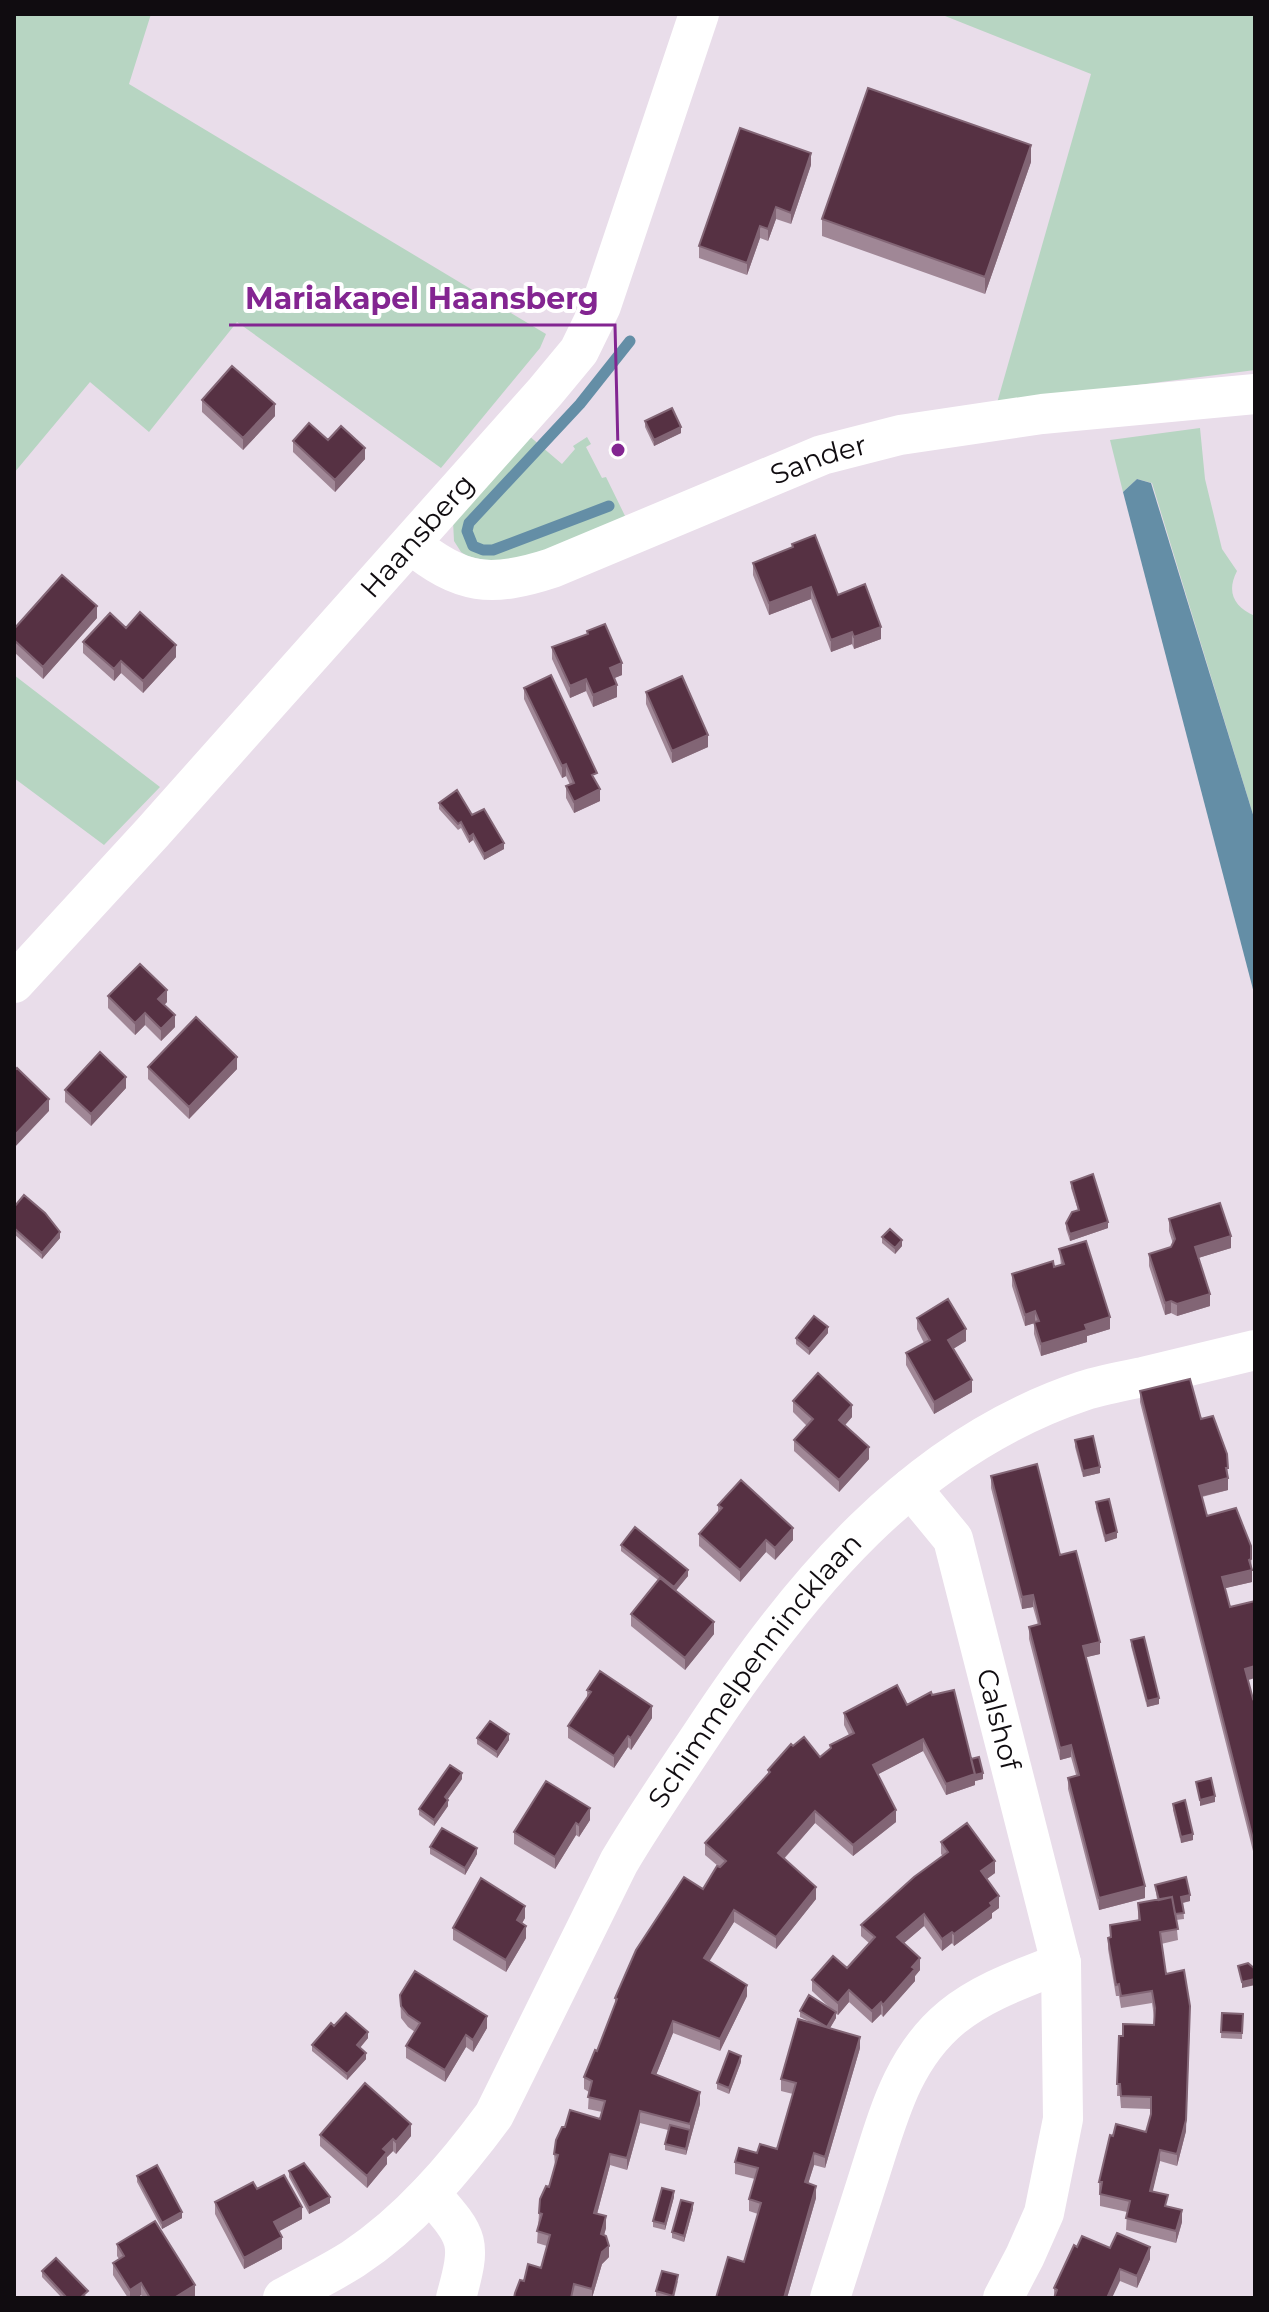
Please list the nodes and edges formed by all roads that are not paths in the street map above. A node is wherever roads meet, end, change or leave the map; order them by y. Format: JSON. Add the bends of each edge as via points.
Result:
{"nodes":[{"id":1,"x":699,"y":14,"type":"edge"},
{"id":2,"x":1255,"y":394,"type":"edge"},
{"id":3,"x":411,"y":544,"type":"junction"},
{"id":4,"x":14,"y":983,"type":"edge"},
{"id":5,"x":1255,"y":1350,"type":"edge"},
{"id":6,"x":911,"y":1488,"type":"junction"},
{"id":7,"x":1061,"y":1963,"type":"junction"},
{"id":8,"x":430,"y":2193,"type":"junction"},
{"id":9,"x":283,"y":2298,"type":"edge"},
{"id":10,"x":456,"y":2298,"type":"edge"},
{"id":11,"x":830,"y":2298,"type":"edge"},
{"id":12,"x":1003,"y":2298,"type":"edge"}],
"edges":[{"from":1,"to":3,"type":"street","name":"Haansberg","via":[[601,306],[579,351]]},
{"from":2,"to":3,"type":"street","name":"Sander","via":[[1042,414],[900,435],[822,455],[514,580],[454,572]]},
{"from":3,"to":4,"type":"street","name":"Haansberg"},
{"from":5,"to":6,"type":"street","name":"Schimmelpennincklaan","via":[[1084,1391],[997,1429]]},
{"from":6,"to":7,"type":"street","name":"Calshof","via":[[953,1539]]},
{"from":6,"to":8,"type":"street","name":"Schimmelpennincklaan","via":[[826,1568],[749,1663],[619,1862],[494,2115]]},
{"from":7,"to":11,"type":"street","via":[[968,2006],[911,2062],[893,2102]]},
{"from":7,"to":12,"type":"street","name":"Calshof","via":[[1063,2119],[1044,2213]]},
{"from":8,"to":9,"type":"street","name":"Schimmelpennincklaan","via":[[354,2258]]},
{"from":8,"to":10,"type":"street","via":[[464,2238],[467,2257]]}]}
